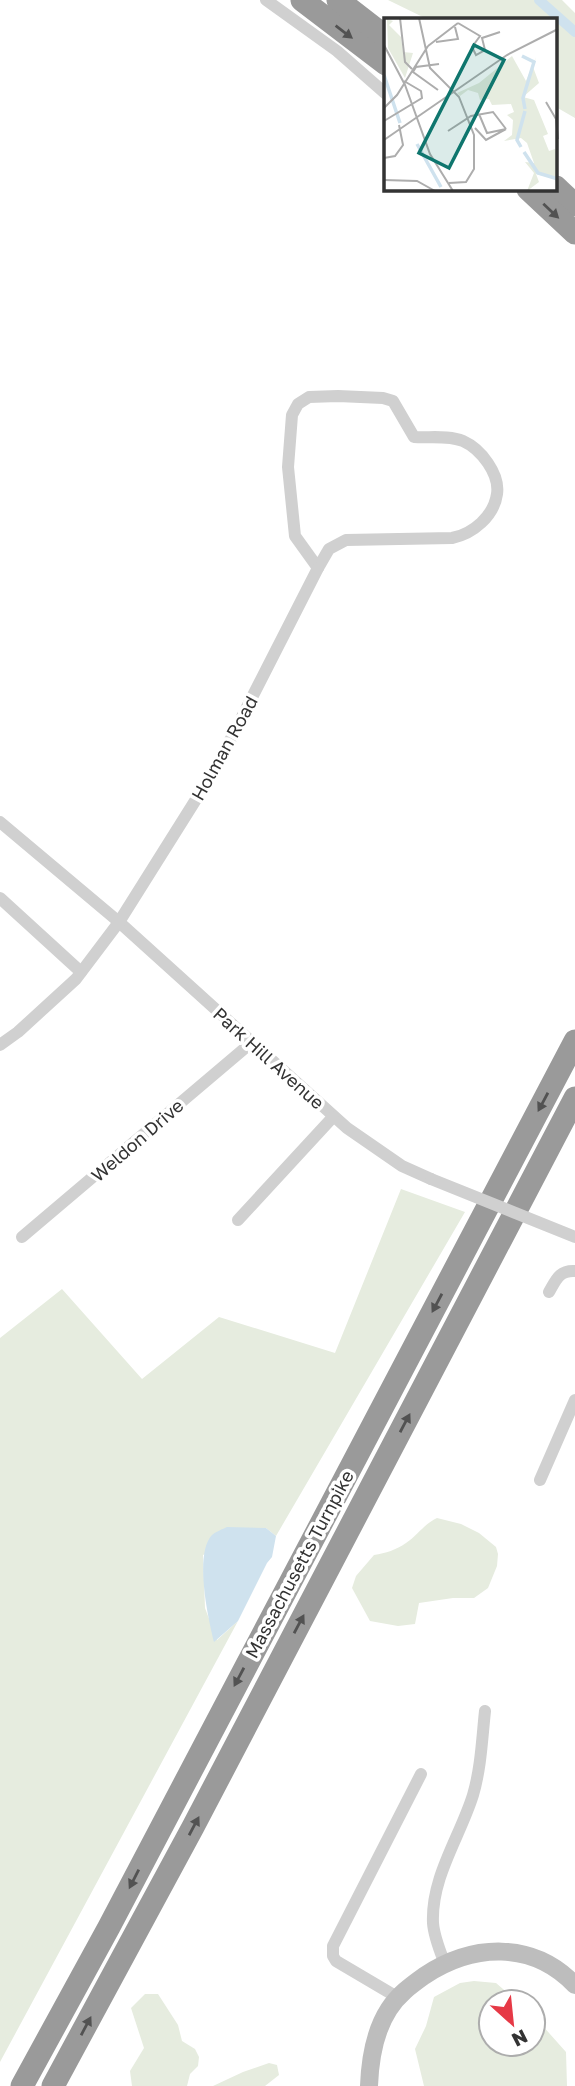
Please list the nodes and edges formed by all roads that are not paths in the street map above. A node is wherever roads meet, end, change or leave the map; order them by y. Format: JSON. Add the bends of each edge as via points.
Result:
{"nodes":[{"id":1,"x":266,"y":0,"type":"edge"},
{"id":2,"x":302,"y":0,"type":"edge"},
{"id":3,"x":338,"y":0,"type":"edge"},
{"id":4,"x":384,"y":35,"type":"edge"},
{"id":5,"x":384,"y":62,"type":"edge"},
{"id":6,"x":384,"y":92,"type":"edge"},
{"id":7,"x":530,"y":191,"type":"edge"},
{"id":8,"x":575,"y":233,"type":"edge"},
{"id":9,"x":318,"y":568,"type":"junction"},
{"id":10,"x":0,"y":822,"type":"edge"},
{"id":11,"x":0,"y":898,"type":"edge"},
{"id":12,"x":119,"y":922,"type":"junction"},
{"id":13,"x":81,"y":972,"type":"junction"},
{"id":14,"x":575,"y":1041,"type":"edge"},
{"id":15,"x":251,"y":1043,"type":"junction"},
{"id":16,"x":0,"y":1045,"type":"edge"},
{"id":17,"x":575,"y":1098,"type":"edge"},
{"id":18,"x":333,"y":1117,"type":"junction"},
{"id":19,"x":237,"y":1220,"type":"dead end"},
{"id":20,"x":22,"y":1237,"type":"dead end"},
{"id":21,"x":575,"y":1237,"type":"edge"},
{"id":22,"x":575,"y":1271,"type":"edge"},
{"id":23,"x":549,"y":1292,"type":"dead end"},
{"id":24,"x":575,"y":1400,"type":"edge"},
{"id":25,"x":570,"y":1425,"type":"edge"},
{"id":26,"x":540,"y":1480,"type":"dead end"},
{"id":27,"x":485,"y":1711,"type":"dead end"},
{"id":28,"x":421,"y":1774,"type":"dead end"},
{"id":29,"x":445,"y":1964,"type":"junction"},
{"id":30,"x":575,"y":1985,"type":"edge"},
{"id":31,"x":397,"y":1997,"type":"junction"},
{"id":32,"x":22,"y":2086,"type":"edge"},
{"id":33,"x":53,"y":2086,"type":"edge"},
{"id":34,"x":369,"y":2086,"type":"edge"}],
"edges":[{"from":1,"to":6,"type":"street","via":[[337,51]]},
{"from":2,"to":5,"type":"highway","one_way":true},
{"from":3,"to":4,"type":"highway"},
{"from":7,"to":8,"type":"highway","one_way":true},
{"from":9,"to":9,"type":"street","name":"Holman Road","via":[[295,536],[289,479],[292,415],[309,397],[393,401],[414,437],[460,440],[475,448],[486,462],[497,487],[496,499],[471,531],[452,538],[346,540],[329,549]]},
{"from":9,"to":12,"type":"street","name":"Holman Road","via":[[217,766]]},
{"from":10,"to":12,"type":"street","name":"Park Hill Avenue"},
{"from":11,"to":13,"type":"street"},
{"from":12,"to":13,"type":"street","name":"Holman Road"},
{"from":12,"to":15,"type":"street","name":"Park Hill Avenue"},
{"from":13,"to":16,"type":"street","name":"Holman Road"},
{"from":14,"to":32,"type":"highway","name":"Massachusetts Turnpike","one_way":true},
{"from":15,"to":18,"type":"street","name":"Park Hill Avenue"},
{"from":15,"to":20,"type":"street","name":"Weldon Drive"},
{"from":33,"to":17,"type":"highway","name":"Massachusetts Turnpike","one_way":true},
{"from":18,"to":19,"type":"street"},
{"from":18,"to":21,"type":"street","name":"Park Hill Avenue","bridge":true,"via":[[406,1169]]},
{"from":22,"to":23,"type":"street","via":[[560,1274]]},
{"from":24,"to":25,"type":"street"},
{"from":25,"to":26,"type":"street"},
{"from":27,"to":29,"type":"street","via":[[479,1772],[435,1897],[433,1923]]},
{"from":28,"to":31,"type":"street","via":[[333,1946],[336,1961]]},
{"from":29,"to":30,"type":"street","via":[[472,1953],[517,1954],[555,1968]]},
{"from":29,"to":31,"type":"street"},
{"from":31,"to":34,"type":"street","via":[[376,2036]]}]}
